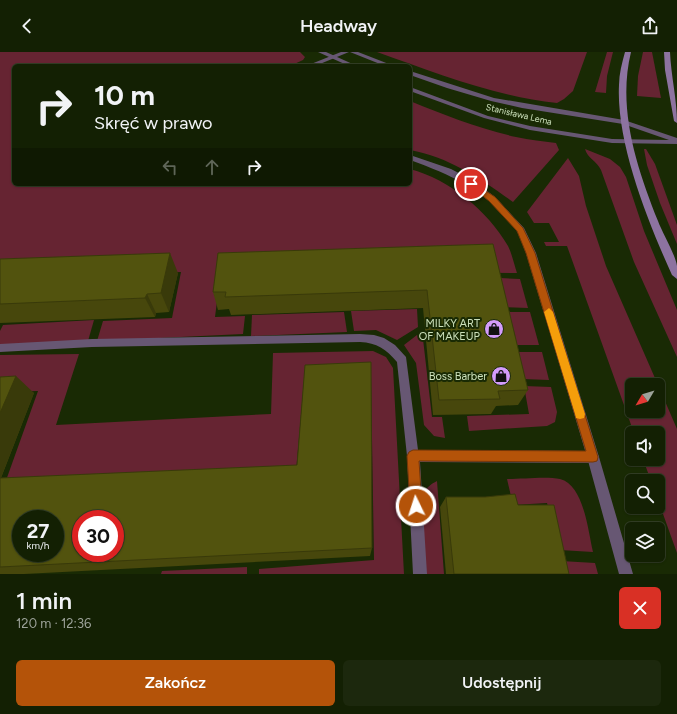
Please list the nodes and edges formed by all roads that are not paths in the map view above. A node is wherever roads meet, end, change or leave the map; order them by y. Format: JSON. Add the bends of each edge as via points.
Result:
{"nodes":[{"id":1,"x":321,"y":52,"type":"edge"},
{"id":2,"x":346,"y":52,"type":"edge"},
{"id":3,"x":353,"y":52,"type":"edge"},
{"id":4,"x":628,"y":52,"type":"edge"},
{"id":5,"x":667,"y":52,"type":"edge"},
{"id":6,"x":332,"y":57,"type":"junction"},
{"id":7,"x":314,"y":64,"type":"edge"},
{"id":8,"x":349,"y":64,"type":"edge"},
{"id":9,"x":386,"y":64,"type":"edge"},
{"id":10,"x":412,"y":74,"type":"edge"},
{"id":11,"x":412,"y":90,"type":"edge"},
{"id":12,"x":677,"y":121,"type":"edge"},
{"id":13,"x":624,"y":122,"type":"junction"},
{"id":14,"x":677,"y":141,"type":"edge"},
{"id":15,"x":628,"y":142,"type":"junction"},
{"id":16,"x":412,"y":158,"type":"edge"},
{"id":17,"x":677,"y":275,"type":"edge"},
{"id":18,"x":0,"y":348,"type":"edge"},
{"id":19,"x":413,"y":456,"type":"junction"},
{"id":20,"x":593,"y":457,"type":"junction"},
{"id":21,"x":420,"y":574,"type":"edge"},
{"id":22,"x":626,"y":574,"type":"edge"}],
"edges":[{"from":1,"to":6,"type":"street"},
{"from":2,"to":6,"type":"street"},
{"from":3,"to":9,"type":"street"},
{"from":4,"to":13,"type":"main road","via":[[623,75]]},
{"from":5,"to":12,"type":"main road"},
{"from":6,"to":7,"type":"street"},
{"from":6,"to":8,"type":"street"},
{"from":10,"to":13,"type":"street","via":[[493,100]]},
{"from":11,"to":15,"type":"street","name":"Stanisława Lema","via":[[508,123]]},
{"from":13,"to":14,"type":"street"},
{"from":13,"to":15,"type":"main road"},
{"from":14,"to":15,"type":"street","name":"Stanisława Lema"},
{"from":15,"to":17,"type":"main road","via":[[646,200]]},
{"from":16,"to":20,"type":"street","via":[[448,171],[471,184],[492,199],[521,230],[531,253]]},
{"from":18,"to":19,"type":"street","via":[[352,338],[379,340],[402,360]]},
{"from":19,"to":20,"type":"street"},
{"from":19,"to":21,"type":"street"},
{"from":20,"to":22,"type":"street"}]}
